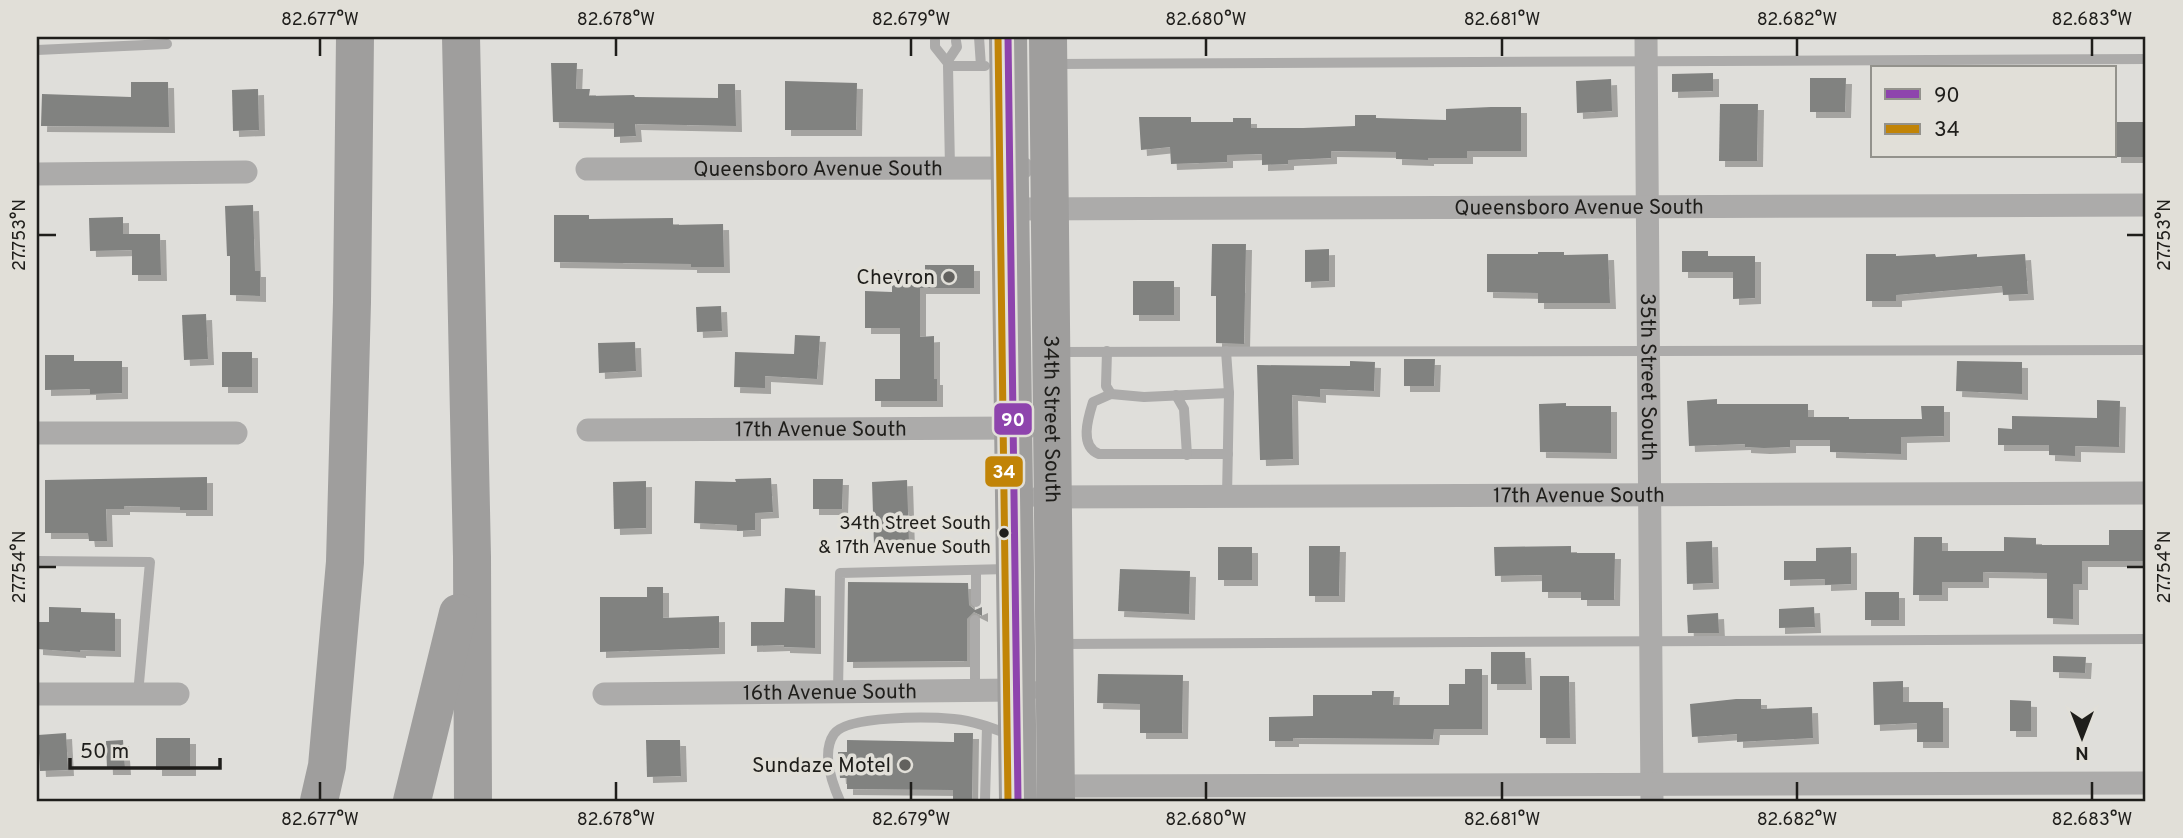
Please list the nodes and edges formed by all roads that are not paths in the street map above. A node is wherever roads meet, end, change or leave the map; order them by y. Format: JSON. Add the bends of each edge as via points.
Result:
{"nodes":[{"id":1,"x":355,"y":37,"type":"edge"},
{"id":2,"x":461,"y":37,"type":"edge"},
{"id":3,"x":979,"y":37,"type":"edge"},
{"id":4,"x":1646,"y":37,"type":"edge"},
{"id":5,"x":935,"y":40,"type":"dead end"},
{"id":6,"x":956,"y":41,"type":"dead end"},
{"id":7,"x":167,"y":44,"type":"dead end"},
{"id":8,"x":37,"y":50,"type":"edge"},
{"id":9,"x":1048,"y":50,"type":"edge"},
{"id":10,"x":999,"y":56,"type":"edge"},
{"id":11,"x":2146,"y":60,"type":"edge"},
{"id":12,"x":1646,"y":61,"type":"junction"},
{"id":13,"x":947,"y":64,"type":"junction"},
{"id":14,"x":1010,"y":168,"type":"junction"},
{"id":15,"x":587,"y":169,"type":"dead end"},
{"id":16,"x":950,"y":169,"type":"junction"},
{"id":17,"x":1049,"y":169,"type":"junction"},
{"id":18,"x":246,"y":172,"type":"dead end"},
{"id":19,"x":37,"y":174,"type":"edge"},
{"id":20,"x":2146,"y":205,"type":"edge"},
{"id":21,"x":1050,"y":207,"type":"junction"},
{"id":22,"x":1647,"y":208,"type":"junction"},
{"id":23,"x":1010,"y":209,"type":"junction"},
{"id":24,"x":2146,"y":350,"type":"edge"},
{"id":25,"x":1107,"y":351,"type":"junction"},
{"id":26,"x":1226,"y":351,"type":"junction"},
{"id":27,"x":1648,"y":351,"type":"junction"},
{"id":28,"x":1051,"y":352,"type":"junction"},
{"id":29,"x":1229,"y":393,"type":"junction"},
{"id":30,"x":1111,"y":394,"type":"junction"},
{"id":31,"x":1176,"y":395,"type":"junction"},
{"id":32,"x":1013,"y":428,"type":"junction"},
{"id":33,"x":1052,"y":428,"type":"junction"},
{"id":34,"x":588,"y":430,"type":"dead end"},
{"id":35,"x":37,"y":433,"type":"edge"},
{"id":36,"x":236,"y":433,"type":"dead end"},
{"id":37,"x":1228,"y":454,"type":"junction"},
{"id":38,"x":1187,"y":455,"type":"junction"},
{"id":39,"x":2146,"y":492,"type":"edge"},
{"id":40,"x":1649,"y":495,"type":"junction"},
{"id":41,"x":1227,"y":496,"type":"junction"},
{"id":42,"x":1013,"y":497,"type":"junction"},
{"id":43,"x":1053,"y":497,"type":"junction"},
{"id":44,"x":472,"y":557,"type":"junction"},
{"id":45,"x":37,"y":561,"type":"edge"},
{"id":46,"x":1014,"y":569,"type":"junction"},
{"id":47,"x":976,"y":570,"type":"junction"},
{"id":48,"x":976,"y":602,"type":"dead end"},
{"id":49,"x":975,"y":620,"type":"dead end"},
{"id":50,"x":2146,"y":639,"type":"edge"},
{"id":51,"x":1651,"y":641,"type":"junction"},
{"id":52,"x":1055,"y":645,"type":"junction"},
{"id":53,"x":975,"y":690,"type":"junction"},
{"id":54,"x":1016,"y":690,"type":"junction"},
{"id":55,"x":1056,"y":690,"type":"junction"},
{"id":56,"x":838,"y":692,"type":"junction"},
{"id":57,"x":37,"y":694,"type":"edge"},
{"id":58,"x":138,"y":694,"type":"junction"},
{"id":59,"x":178,"y":694,"type":"dead end"},
{"id":60,"x":604,"y":694,"type":"dead end"},
{"id":61,"x":1002,"y":732,"type":"junction"},
{"id":62,"x":2146,"y":783,"type":"edge"},
{"id":63,"x":1652,"y":793,"type":"edge"},
{"id":64,"x":1056,"y":794,"type":"edge"},
{"id":65,"x":319,"y":801,"type":"edge"},
{"id":66,"x":412,"y":801,"type":"edge"},
{"id":67,"x":473,"y":801,"type":"edge"},
{"id":68,"x":840,"y":801,"type":"edge"},
{"id":69,"x":1001,"y":801,"type":"edge"}],
"edges":[{"from":1,"to":65,"type":"highway","via":[[345,562],[327,766]]},
{"from":2,"to":44,"type":"highway"},
{"from":3,"to":10,"type":"lane"},
{"from":4,"to":12,"type":"street","name":"35th Street South"},
{"from":5,"to":13,"type":"lane"},
{"from":6,"to":13,"type":"lane"},
{"from":7,"to":8,"type":"lane"},
{"from":9,"to":12,"type":"lane"},
{"from":9,"to":17,"type":"highway","name":"34th Street South"},
{"from":10,"to":13,"type":"lane"},
{"from":10,"to":14,"type":"highway","name":"34th Street South"},
{"from":11,"to":12,"type":"lane"},
{"from":12,"to":22,"type":"street","name":"35th Street South"},
{"from":13,"to":16,"type":"lane"},
{"from":14,"to":16,"type":"street","name":"Queensboro Avenue South"},
{"from":14,"to":17,"type":"street","name":"Queensboro Avenue South"},
{"from":14,"to":23,"type":"highway","name":"34th Street South"},
{"from":15,"to":16,"type":"street","name":"Queensboro Avenue South"},
{"from":17,"to":21,"type":"highway","name":"34th Street South"},
{"from":18,"to":19,"type":"street"},
{"from":20,"to":22,"type":"street","name":"Queensboro Avenue South"},
{"from":21,"to":22,"type":"street","name":"Queensboro Avenue South"},
{"from":21,"to":23,"type":"street","name":"Queensboro Avenue South"},
{"from":21,"to":28,"type":"highway","name":"34th Street South"},
{"from":22,"to":27,"type":"street","name":"35th Street South"},
{"from":23,"to":32,"type":"highway","name":"34th Street South"},
{"from":24,"to":27,"type":"lane"},
{"from":25,"to":26,"type":"lane"},
{"from":25,"to":28,"type":"lane"},
{"from":25,"to":30,"type":"lane","via":[[1106,386]]},
{"from":26,"to":27,"type":"lane"},
{"from":26,"to":29,"type":"lane"},
{"from":27,"to":40,"type":"street","name":"35th Street South"},
{"from":28,"to":33,"type":"highway","name":"34th Street South"},
{"from":29,"to":31,"type":"lane"},
{"from":29,"to":37,"type":"lane"},
{"from":30,"to":31,"type":"lane"},
{"from":30,"to":38,"type":"lane","via":[[1093,402],[1086,424],[1093,452]]},
{"from":31,"to":38,"type":"lane","via":[[1184,408]]},
{"from":32,"to":33,"type":"street","name":"17th Avenue South"},
{"from":32,"to":34,"type":"street","name":"17th Avenue South"},
{"from":32,"to":42,"type":"highway","name":"34th Street South"},
{"from":33,"to":43,"type":"highway","name":"34th Street South"},
{"from":35,"to":36,"type":"street"},
{"from":37,"to":38,"type":"lane"},
{"from":37,"to":41,"type":"lane"},
{"from":39,"to":40,"type":"street","name":"17th Avenue South"},
{"from":40,"to":41,"type":"street","name":"17th Avenue South"},
{"from":40,"to":51,"type":"street","name":"35th Street South"},
{"from":41,"to":43,"type":"street","name":"17th Avenue South"},
{"from":42,"to":43,"type":"street","name":"17th Avenue South"},
{"from":42,"to":46,"type":"highway","name":"34th Street South"},
{"from":43,"to":52,"type":"highway","name":"34th Street South"},
{"from":44,"to":66,"type":"highway"},
{"from":44,"to":67,"type":"highway"},
{"from":45,"to":58,"type":"lane","via":[[150,562]]},
{"from":46,"to":47,"type":"lane"},
{"from":46,"to":54,"type":"highway","name":"34th Street South"},
{"from":47,"to":48,"type":"lane"},
{"from":47,"to":56,"type":"lane","via":[[840,573]]},
{"from":49,"to":53,"type":"lane"},
{"from":50,"to":51,"type":"lane"},
{"from":51,"to":52,"type":"lane"},
{"from":51,"to":63,"type":"street","name":"35th Street South"},
{"from":52,"to":55,"type":"highway","name":"34th Street South"},
{"from":53,"to":54,"type":"street","name":"16th Avenue South"},
{"from":53,"to":56,"type":"street","name":"16th Avenue South"},
{"from":54,"to":55,"type":"street","name":"16th Avenue South"},
{"from":54,"to":61,"type":"highway","name":"34th Street South"},
{"from":55,"to":64,"type":"highway","name":"34th Street South"},
{"from":56,"to":60,"type":"street","name":"16th Avenue South"},
{"from":57,"to":58,"type":"street"},
{"from":58,"to":59,"type":"street"},
{"from":61,"to":68,"type":"lane","via":[[955,719],[851,724],[835,732],[830,743],[833,786]]},
{"from":61,"to":69,"type":"highway","name":"34th Street South"},
{"from":62,"to":63,"type":"street"},
{"from":63,"to":64,"type":"street"}]}
